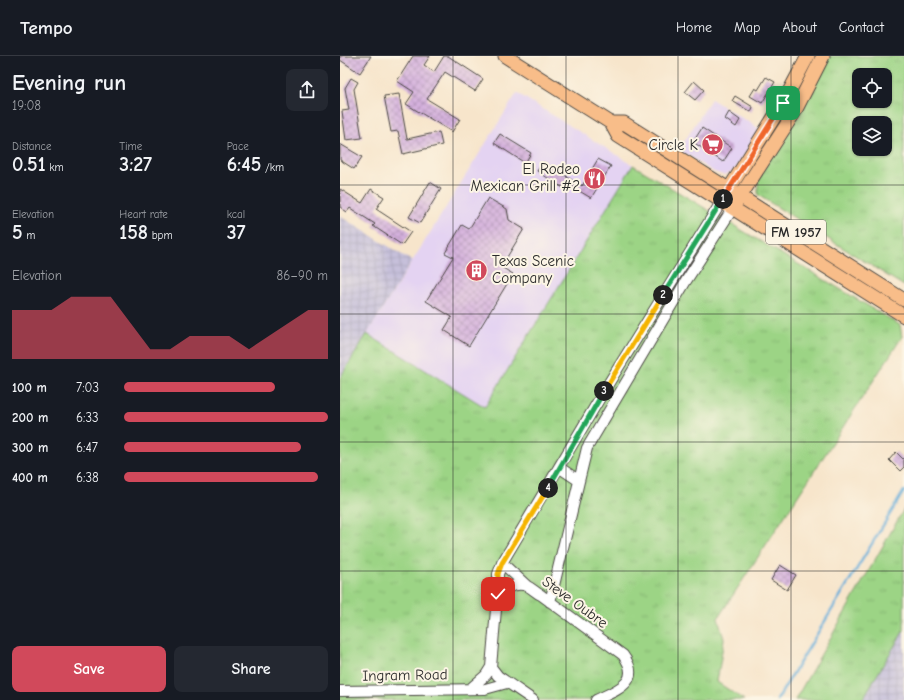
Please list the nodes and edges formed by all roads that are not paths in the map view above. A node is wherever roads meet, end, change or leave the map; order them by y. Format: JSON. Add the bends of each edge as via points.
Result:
{"nodes":[{"id":1,"x":505,"y":56,"type":"edge"},
{"id":2,"x":808,"y":56,"type":"edge"},
{"id":3,"x":823,"y":56,"type":"edge"},
{"id":4,"x":611,"y":124,"type":"junction"},
{"id":5,"x":729,"y":189,"type":"junction"},
{"id":6,"x":722,"y":201,"type":"junction"},
{"id":7,"x":736,"y":202,"type":"junction"},
{"id":8,"x":904,"y":300,"type":"edge"},
{"id":9,"x":904,"y":316,"type":"edge"},
{"id":10,"x":610,"y":381,"type":"junction"},
{"id":11,"x":622,"y":388,"type":"junction"},
{"id":12,"x":560,"y":468,"type":"junction"},
{"id":13,"x":578,"y":480,"type":"junction"},
{"id":14,"x":502,"y":563,"type":"junction"},
{"id":15,"x":527,"y":586,"type":"junction"},
{"id":16,"x":498,"y":594,"type":"junction"},
{"id":17,"x":550,"y":602,"type":"junction"},
{"id":18,"x":491,"y":667,"type":"junction"},
{"id":19,"x":507,"y":683,"type":"junction"},
{"id":20,"x":471,"y":688,"type":"junction"},
{"id":21,"x":340,"y":691,"type":"edge"},
{"id":22,"x":533,"y":700,"type":"edge"},
{"id":23,"x":596,"y":700,"type":"edge"}],
"edges":[{"from":1,"to":4,"type":"main road","number":"FM 1957"},
{"from":2,"to":5,"type":"main road","via":[[783,103]]},
{"from":3,"to":7,"type":"main road","via":[[794,113]]},
{"from":4,"to":5,"type":"main road","number":"FM 1957","via":[[624,123]]},
{"from":4,"to":6,"type":"main road","number":"FM 1957","via":[[618,136]]},
{"from":5,"to":6,"type":"main road"},
{"from":5,"to":7,"type":"main road","number":"FM 1957"},
{"from":6,"to":7,"type":"main road","number":"FM 1957"},
{"from":6,"to":10,"type":"street"},
{"from":7,"to":8,"type":"main road","number":"FM 1957"},
{"from":7,"to":9,"type":"main road","number":"FM 1957"},
{"from":7,"to":11,"type":"street"},
{"from":10,"to":11,"type":"street"},
{"from":10,"to":12,"type":"street"},
{"from":11,"to":13,"type":"street","via":[[587,448]]},
{"from":12,"to":13,"type":"street"},
{"from":12,"to":14,"type":"street"},
{"from":13,"to":17,"type":"street"},
{"from":14,"to":15,"type":"street"},
{"from":14,"to":16,"type":"street","via":[[498,574]]},
{"from":15,"to":16,"type":"street","name":"Steve Oubre","via":[[513,586]]},
{"from":15,"to":17,"type":"street","name":"Steve Oubre"},
{"from":16,"to":18,"type":"street"},
{"from":17,"to":23,"type":"street","name":"Steve Oubre","via":[[628,661],[630,678],[626,684]]},
{"from":18,"to":19,"type":"street"},
{"from":18,"to":20,"type":"street"},
{"from":19,"to":20,"type":"street","name":"Ingram Road","via":[[485,689]]},
{"from":19,"to":22,"type":"street"},
{"from":20,"to":21,"type":"street","name":"Ingram Road"}]}
